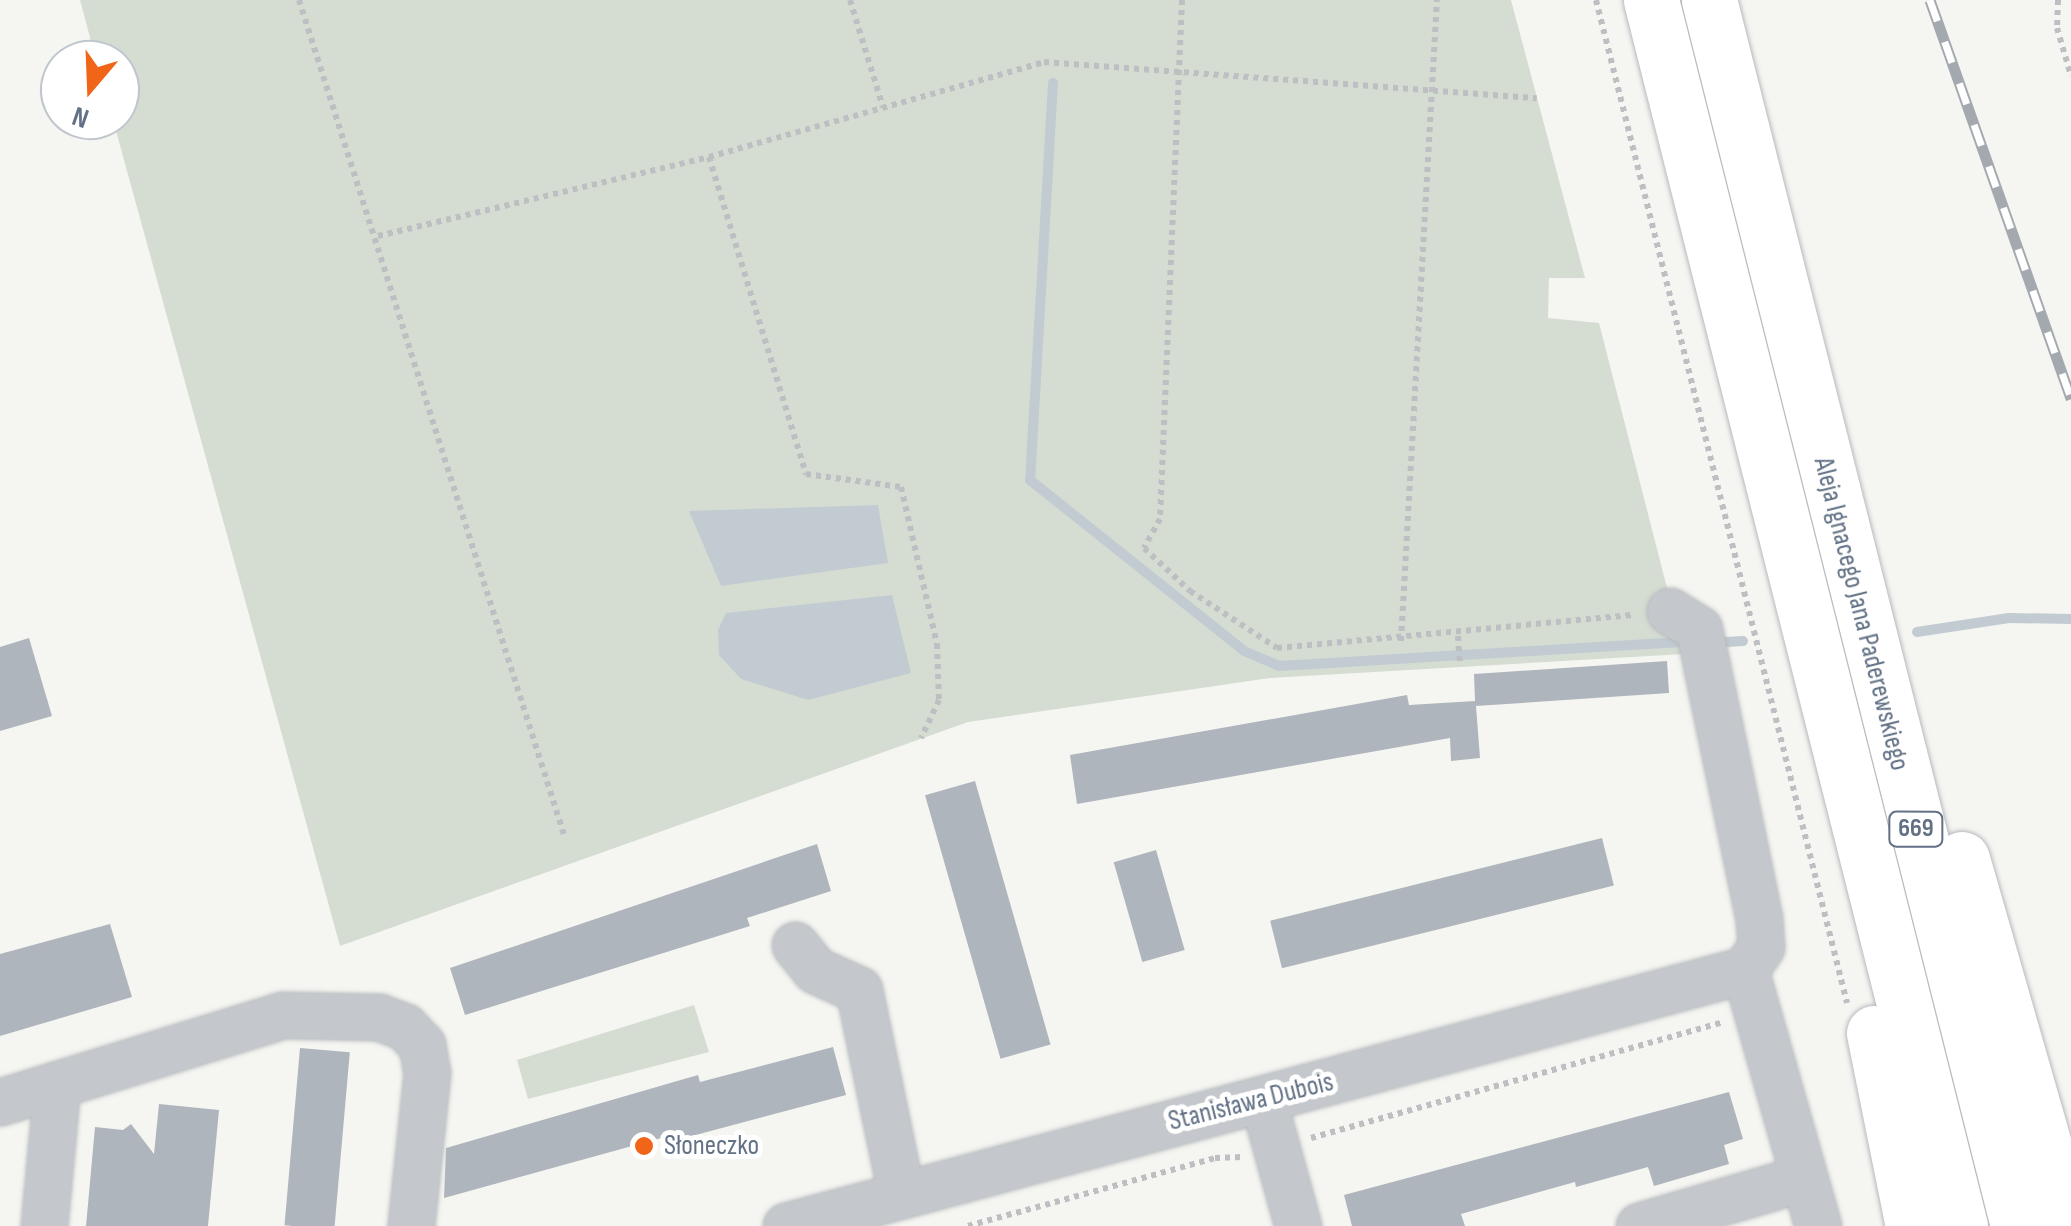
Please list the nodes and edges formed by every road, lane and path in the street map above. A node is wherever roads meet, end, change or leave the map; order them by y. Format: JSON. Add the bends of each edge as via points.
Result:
{"nodes":[{"id":1,"x":299,"y":0,"type":"edge"},
{"id":2,"x":850,"y":0,"type":"edge"},
{"id":3,"x":1182,"y":0,"type":"edge"},
{"id":4,"x":1437,"y":0,"type":"edge"},
{"id":5,"x":1596,"y":0,"type":"edge"},
{"id":6,"x":1651,"y":0,"type":"edge"},
{"id":7,"x":1709,"y":0,"type":"edge"},
{"id":8,"x":2058,"y":0,"type":"edge"},
{"id":9,"x":1178,"y":72,"type":"junction"},
{"id":10,"x":2071,"y":76,"type":"edge"},
{"id":11,"x":1431,"y":94,"type":"junction"},
{"id":12,"x":1537,"y":98,"type":"dead end"},
{"id":13,"x":883,"y":108,"type":"junction"},
{"id":14,"x":709,"y":156,"type":"junction"},
{"id":15,"x":378,"y":236,"type":"junction"},
{"id":16,"x":1815,"y":432,"type":"junction"},
{"id":17,"x":1780,"y":516,"type":"junction"},
{"id":18,"x":1670,"y":611,"type":"joint"},
{"id":19,"x":1401,"y":640,"type":"junction"},
{"id":20,"x":1458,"y":640,"type":"junction"},
{"id":21,"x":1460,"y":665,"type":"dead end"},
{"id":22,"x":922,"y":738,"type":"dead end"},
{"id":23,"x":564,"y":835,"type":"dead end"},
{"id":24,"x":796,"y":945,"type":"dead end"},
{"id":25,"x":1739,"y":987,"type":"junction"},
{"id":26,"x":1849,"y":1014,"type":"dead end"},
{"id":27,"x":56,"y":1085,"type":"junction"},
{"id":28,"x":1263,"y":1100,"type":"junction"},
{"id":29,"x":0,"y":1102,"type":"edge"},
{"id":30,"x":1279,"y":1152,"type":"junction"},
{"id":31,"x":1802,"y":1178,"type":"junction"},
{"id":32,"x":901,"y":1193,"type":"junction"},
{"id":33,"x":44,"y":1226,"type":"edge"},
{"id":34,"x":411,"y":1226,"type":"edge"},
{"id":35,"x":786,"y":1226,"type":"edge"},
{"id":36,"x":968,"y":1226,"type":"edge"},
{"id":37,"x":1298,"y":1226,"type":"edge"},
{"id":38,"x":1638,"y":1226,"type":"edge"},
{"id":39,"x":1818,"y":1226,"type":"edge"},
{"id":40,"x":1913,"y":1226,"type":"edge"},
{"id":41,"x":1960,"y":1226,"type":"edge"},
{"id":42,"x":2018,"y":1226,"type":"edge"},
{"id":43,"x":2067,"y":1226,"type":"edge"}],
"edges":[{"from":1,"to":15,"type":"path"},
{"from":2,"to":13,"type":"path"},
{"from":3,"to":9,"type":"path"},
{"from":4,"to":11,"type":"path"},
{"from":5,"to":26,"type":"path","via":[[1836,939]]},
{"from":6,"to":17,"type":"main road","name":"Aleja Ignacego Jana Paderewskiego","number":"669"},
{"from":7,"to":16,"type":"main road","name":"Aleja Ignacego Jana Paderewskiego","number":"669"},
{"from":8,"to":10,"type":"path","via":[[2057,28]]},
{"from":9,"to":11,"type":"path"},
{"from":9,"to":13,"type":"path","via":[[1044,62]]},
{"from":9,"to":19,"type":"path","via":[[1160,520],[1144,548],[1190,591],[1277,648]]},
{"from":11,"to":12,"type":"path"},
{"from":11,"to":19,"type":"path"},
{"from":13,"to":14,"type":"path"},
{"from":14,"to":15,"type":"path"},
{"from":14,"to":22,"type":"path","via":[[806,474],[902,487],[936,644],[939,700]]},
{"from":15,"to":23,"type":"path"},
{"from":16,"to":42,"type":"main road","name":"Aleja Ignacego Jana Paderewskiego","number":"669"},
{"from":16,"to":43,"type":"main road","via":[[1878,562]]},
{"from":17,"to":40,"type":"main road","via":[[1781,623]]},
{"from":17,"to":41,"type":"main road","name":"Aleja Ignacego Jana Paderewskiego","number":"669"},
{"from":18,"to":20,"type":"path"},
{"from":18,"to":25,"type":"street","via":[[1699,629],[1756,899],[1761,947]]},
{"from":19,"to":20,"type":"path"},
{"from":20,"to":21,"type":"path"},
{"from":24,"to":32,"type":"street","via":[[815,970],[859,990]]},
{"from":25,"to":28,"type":"street","name":"Stanisława Dubois"},
{"from":25,"to":30,"type":"path"},
{"from":25,"to":31,"type":"street"},
{"from":27,"to":29,"type":"street"},
{"from":27,"to":33,"type":"street"},
{"from":27,"to":34,"type":"street","via":[[283,1014],[380,1017],[422,1045],[427,1073]]},
{"from":28,"to":30,"type":"street"},
{"from":28,"to":32,"type":"street","name":"Stanisława Dubois"},
{"from":30,"to":36,"type":"path","via":[[1215,1158]]},
{"from":30,"to":37,"type":"street"},
{"from":31,"to":38,"type":"street"},
{"from":31,"to":39,"type":"street"},
{"from":32,"to":35,"type":"street","name":"Stanisława Dubois"}]}
